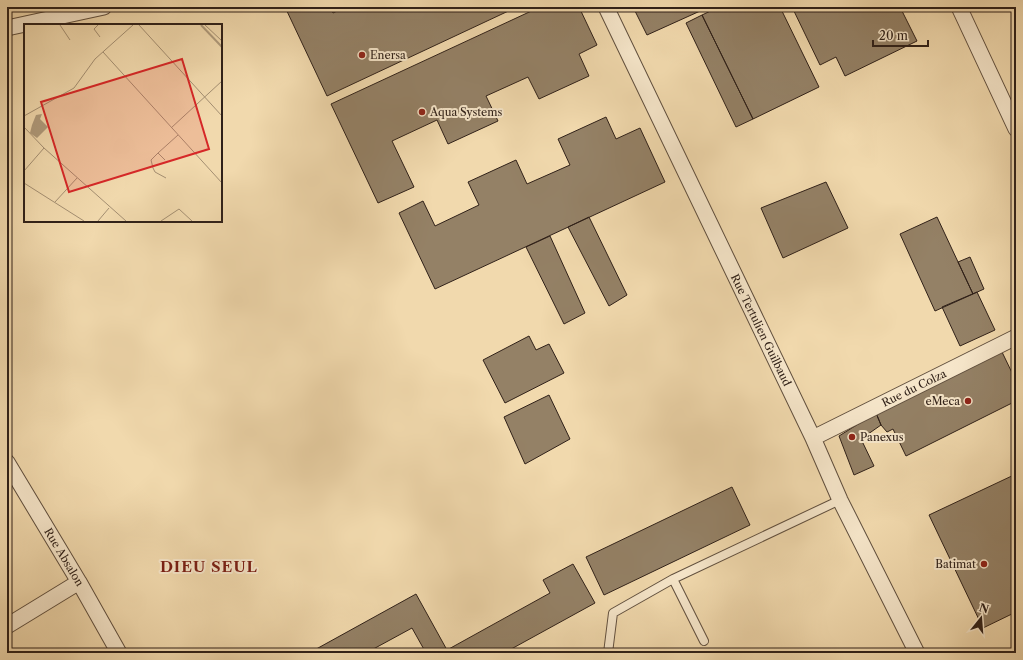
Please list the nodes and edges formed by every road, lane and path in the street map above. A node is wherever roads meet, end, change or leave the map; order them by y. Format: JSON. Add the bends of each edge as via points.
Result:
{"nodes":[{"id":1,"x":104,"y":7,"type":"edge"},
{"id":2,"x":606,"y":7,"type":"edge"},
{"id":3,"x":959,"y":7,"type":"edge"},
{"id":4,"x":24,"y":24,"type":"edge"},
{"id":5,"x":25,"y":24,"type":"edge"},
{"id":6,"x":7,"y":28,"type":"edge"},
{"id":7,"x":1016,"y":129,"type":"edge"},
{"id":8,"x":1016,"y":337,"type":"edge"},
{"id":9,"x":813,"y":438,"type":"junction"},
{"id":10,"x":7,"y":462,"type":"edge"},
{"id":11,"x":840,"y":500,"type":"junction"},
{"id":12,"x":673,"y":580,"type":"junction"},
{"id":13,"x":79,"y":582,"type":"junction"},
{"id":14,"x":7,"y":626,"type":"edge"},
{"id":15,"x":704,"y":641,"type":"dead end"},
{"id":16,"x":119,"y":653,"type":"edge"},
{"id":17,"x":608,"y":653,"type":"edge"},
{"id":18,"x":917,"y":653,"type":"edge"}],
"edges":[{"from":1,"to":5,"type":"street"},
{"from":2,"to":9,"type":"street","name":"Rue Tertulien Guilbaud"},
{"from":3,"to":7,"type":"street"},
{"from":4,"to":6,"type":"street"},
{"from":8,"to":9,"type":"street","name":"Rue du Colza"},
{"from":9,"to":11,"type":"street","name":"Rue Tertulien Guilbaud"},
{"from":10,"to":13,"type":"street","name":"Rue Absalon"},
{"from":11,"to":12,"type":"lane"},
{"from":11,"to":18,"type":"street","name":"Rue Tertulien Guilbaud"},
{"from":12,"to":15,"type":"lane"},
{"from":12,"to":17,"type":"lane","via":[[613,613]]},
{"from":13,"to":14,"type":"street"},
{"from":13,"to":16,"type":"street","name":"Rue Absalon"}]}
